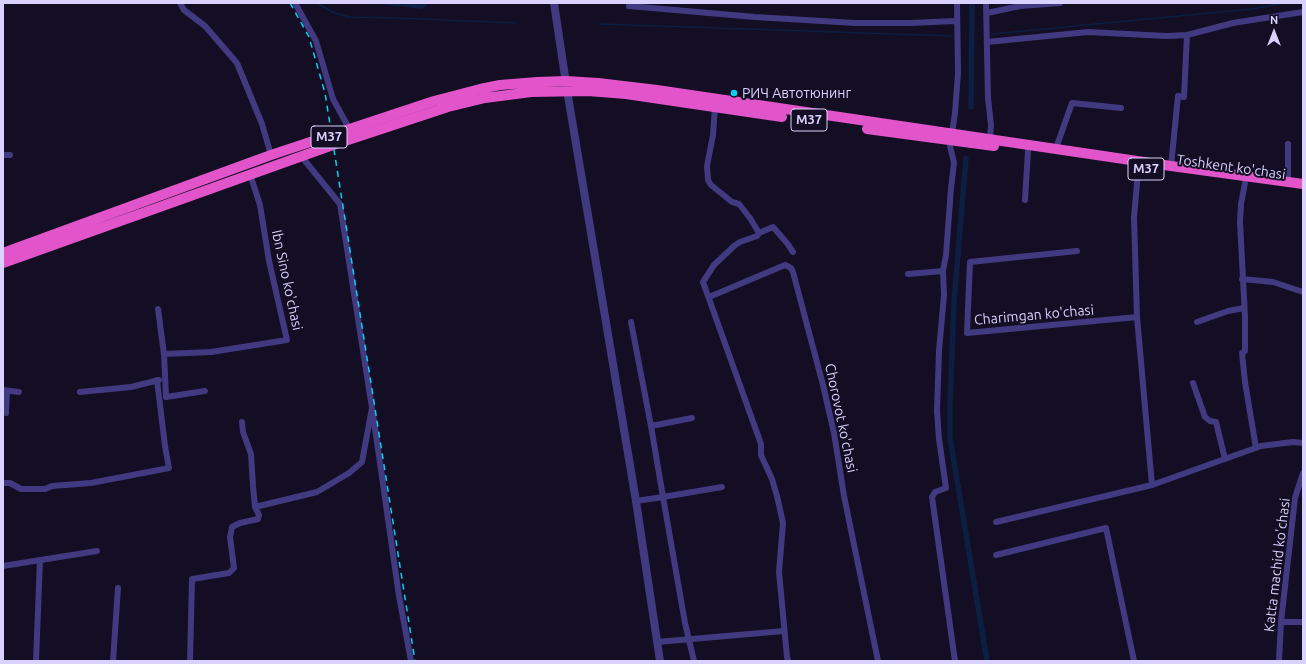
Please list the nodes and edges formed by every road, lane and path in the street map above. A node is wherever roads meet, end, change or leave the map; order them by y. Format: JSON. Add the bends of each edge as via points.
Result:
{"nodes":[{"id":1,"x":180,"y":3,"type":"edge"},
{"id":2,"x":295,"y":3,"type":"edge"},
{"id":3,"x":554,"y":3,"type":"edge"},
{"id":4,"x":957,"y":3,"type":"edge"},
{"id":5,"x":986,"y":3,"type":"edge"},
{"id":6,"x":1060,"y":3,"type":"edge"},
{"id":7,"x":629,"y":6,"type":"dead end"},
{"id":8,"x":1303,"y":12,"type":"edge"},
{"id":9,"x":987,"y":13,"type":"junction"},
{"id":10,"x":956,"y":20,"type":"junction"},
{"id":11,"x":1187,"y":35,"type":"junction"},
{"id":12,"x":986,"y":42,"type":"junction"},
{"id":13,"x":567,"y":86,"type":"junction"},
{"id":14,"x":715,"y":107,"type":"junction"},
{"id":15,"x":1121,"y":108,"type":"dead end"},
{"id":16,"x":350,"y":130,"type":"junction"},
{"id":17,"x":951,"y":137,"type":"junction"},
{"id":18,"x":990,"y":142,"type":"junction"},
{"id":19,"x":1288,"y":144,"type":"dead end"},
{"id":20,"x":1056,"y":148,"type":"junction"},
{"id":21,"x":1028,"y":151,"type":"junction"},
{"id":22,"x":271,"y":155,"type":"junction"},
{"id":23,"x":301,"y":156,"type":"junction"},
{"id":24,"x":1138,"y":164,"type":"junction"},
{"id":25,"x":1171,"y":166,"type":"junction"},
{"id":26,"x":250,"y":174,"type":"junction"},
{"id":27,"x":1288,"y":182,"type":"junction"},
{"id":28,"x":1245,"y":183,"type":"junction"},
{"id":29,"x":1303,"y":184,"type":"edge"},
{"id":30,"x":200,"y":186,"type":"junction"},
{"id":31,"x":1303,"y":191,"type":"edge"},
{"id":32,"x":1025,"y":200,"type":"dead end"},
{"id":33,"x":759,"y":233,"type":"junction"},
{"id":34,"x":1077,"y":251,"type":"dead end"},
{"id":35,"x":3,"y":252,"type":"edge"},
{"id":36,"x":793,"y":252,"type":"dead end"},
{"id":37,"x":3,"y":263,"type":"edge"},
{"id":38,"x":943,"y":271,"type":"junction"},
{"id":39,"x":908,"y":274,"type":"dead end"},
{"id":40,"x":1242,"y":279,"type":"junction"},
{"id":41,"x":1303,"y":292,"type":"edge"},
{"id":42,"x":709,"y":296,"type":"junction"},
{"id":43,"x":1244,"y":308,"type":"junction"},
{"id":44,"x":158,"y":309,"type":"dead end"},
{"id":45,"x":1137,"y":317,"type":"junction"},
{"id":46,"x":631,"y":322,"type":"dead end"},
{"id":47,"x":1197,"y":322,"type":"dead end"},
{"id":48,"x":164,"y":354,"type":"junction"},
{"id":49,"x":165,"y":378,"type":"junction"},
{"id":50,"x":157,"y":380,"type":"junction"},
{"id":51,"x":1194,"y":383,"type":"dead end"},
{"id":52,"x":5,"y":390,"type":"edge"},
{"id":53,"x":205,"y":391,"type":"dead end"},
{"id":54,"x":19,"y":392,"type":"dead end"},
{"id":55,"x":80,"y":392,"type":"dead end"},
{"id":56,"x":372,"y":408,"type":"junction"},
{"id":57,"x":6,"y":413,"type":"dead end"},
{"id":58,"x":692,"y":418,"type":"dead end"},
{"id":59,"x":242,"y":422,"type":"dead end"},
{"id":60,"x":651,"y":426,"type":"junction"},
{"id":61,"x":1303,"y":443,"type":"edge"},
{"id":62,"x":1256,"y":448,"type":"junction"},
{"id":63,"x":1225,"y":459,"type":"junction"},
{"id":64,"x":1303,"y":473,"type":"edge"},
{"id":65,"x":3,"y":483,"type":"edge"},
{"id":66,"x":1152,"y":485,"type":"junction"},
{"id":67,"x":722,"y":487,"type":"dead end"},
{"id":68,"x":663,"y":497,"type":"junction"},
{"id":69,"x":636,"y":501,"type":"junction"},
{"id":70,"x":255,"y":507,"type":"junction"},
{"id":71,"x":996,"y":522,"type":"dead end"},
{"id":72,"x":97,"y":551,"type":"dead end"},
{"id":73,"x":996,"y":555,"type":"dead end"},
{"id":74,"x":40,"y":560,"type":"junction"},
{"id":75,"x":3,"y":566,"type":"edge"},
{"id":76,"x":118,"y":588,"type":"dead end"},
{"id":77,"x":1281,"y":622,"type":"junction"},
{"id":78,"x":1303,"y":622,"type":"edge"},
{"id":79,"x":784,"y":631,"type":"junction"},
{"id":80,"x":688,"y":639,"type":"junction"},
{"id":81,"x":657,"y":642,"type":"junction"},
{"id":82,"x":36,"y":661,"type":"edge"},
{"id":83,"x":114,"y":661,"type":"edge"},
{"id":84,"x":190,"y":661,"type":"edge"},
{"id":85,"x":411,"y":661,"type":"edge"},
{"id":86,"x":660,"y":661,"type":"edge"},
{"id":87,"x":694,"y":661,"type":"edge"},
{"id":88,"x":788,"y":661,"type":"edge"},
{"id":89,"x":878,"y":661,"type":"edge"},
{"id":90,"x":954,"y":661,"type":"edge"},
{"id":91,"x":1134,"y":661,"type":"edge"},
{"id":92,"x":1279,"y":661,"type":"edge"}],
"edges":[{"from":1,"to":22,"type":"street","via":[[237,62],[262,124]]},
{"from":2,"to":16,"type":"street","via":[[316,41],[333,99]]},
{"from":3,"to":13,"type":"street"},
{"from":4,"to":10,"type":"street"},
{"from":5,"to":9,"type":"street"},
{"from":6,"to":9,"type":"street","via":[[1020,6]]},
{"from":7,"to":10,"type":"street","via":[[855,23]]},
{"from":8,"to":11,"type":"street","via":[[1233,23]]},
{"from":9,"to":12,"type":"street"},
{"from":10,"to":17,"type":"street","via":[[958,73]]},
{"from":11,"to":12,"type":"street","via":[[1088,32]]},
{"from":11,"to":25,"type":"street","via":[[1184,97],[1178,96]]},
{"from":12,"to":18,"type":"street"},
{"from":13,"to":14,"type":"highway","number":"M37","via":[[588,91]]},
{"from":13,"to":16,"type":"highway","number":"M37","via":[[500,85],[480,89],[434,101]]},
{"from":13,"to":17,"type":"highway","number":"M37","via":[[598,83],[656,90]]},
{"from":13,"to":23,"type":"highway","number":"M37","via":[[448,107]]},
{"from":13,"to":69,"type":"street"},
{"from":14,"to":17,"type":"highway","number":"M37"},
{"from":14,"to":33,"type":"street","via":[[707,166],[708,180],[732,202],[738,204]]},
{"from":15,"to":20,"type":"street","via":[[1072,103]]},
{"from":16,"to":22,"type":"highway","number":"M37"},
{"from":17,"to":18,"type":"highway","number":"M37"},
{"from":17,"to":38,"type":"street","via":[[950,146],[954,163]]},
{"from":18,"to":20,"type":"highway","name":"Toshkent ko'chasi","number":"M37"},
{"from":18,"to":21,"type":"highway","name":"Toshkent ko'chasi","number":"M37"},
{"from":19,"to":27,"type":"street"},
{"from":20,"to":24,"type":"highway","name":"Toshkent ko'chasi","number":"M37"},
{"from":21,"to":24,"type":"highway","name":"Toshkent ko'chasi","number":"M37"},
{"from":21,"to":32,"type":"street"},
{"from":22,"to":30,"type":"highway","number":"M37"},
{"from":23,"to":26,"type":"highway","number":"M37"},
{"from":23,"to":56,"type":"street","via":[[340,204]]},
{"from":24,"to":25,"type":"highway","name":"Toshkent ko'chasi","number":"M37"},
{"from":24,"to":28,"type":"highway","name":"Toshkent ko'chasi","number":"M37"},
{"from":24,"to":45,"type":"street","via":[[1134,218]]},
{"from":25,"to":27,"type":"highway","name":"Toshkent ko'chasi","number":"M37"},
{"from":26,"to":30,"type":"highway","number":"M37"},
{"from":26,"to":48,"type":"street","name":"Ibn Sino ko'chasi","via":[[260,205],[269,261],[287,340],[211,352]]},
{"from":27,"to":29,"type":"highway","name":"Toshkent ko'chasi","number":"M37"},
{"from":28,"to":31,"type":"highway","name":"Toshkent ko'chasi","number":"M37"},
{"from":28,"to":40,"type":"street","via":[[1240,222]]},
{"from":30,"to":35,"type":"highway","number":"M37"},
{"from":30,"to":37,"type":"highway","number":"M37"},
{"from":33,"to":36,"type":"street","via":[[773,227]]},
{"from":33,"to":42,"type":"street","via":[[758,236],[734,246],[714,265],[703,282]]},
{"from":34,"to":45,"type":"street","name":"Charimgan ko'chasi","via":[[970,262],[967,333]]},
{"from":38,"to":39,"type":"street"},
{"from":38,"to":90,"type":"street","via":[[944,295],[937,411],[938,439],[946,488],[935,492],[932,497]]},
{"from":40,"to":41,"type":"street","via":[[1274,282]]},
{"from":40,"to":43,"type":"street"},
{"from":42,"to":79,"type":"street","via":[[761,444],[760,455],[777,496],[783,523],[779,572]]},
{"from":42,"to":89,"type":"street","name":"Chorovot ko'chasi","via":[[785,265],[793,272],[833,426],[844,496]]},
{"from":43,"to":47,"type":"street"},
{"from":43,"to":62,"type":"street","via":[[1245,351],[1242,353],[1242,363]]},
{"from":44,"to":48,"type":"street"},
{"from":45,"to":66,"type":"street"},
{"from":46,"to":60,"type":"street"},
{"from":48,"to":49,"type":"street"},
{"from":49,"to":50,"type":"street"},
{"from":49,"to":53,"type":"street","via":[[166,397]]},
{"from":50,"to":55,"type":"street","via":[[131,387]]},
{"from":50,"to":65,"type":"street","via":[[169,468],[45,489],[21,489],[10,483]]},
{"from":51,"to":63,"type":"street","via":[[1205,418],[1216,422]]},
{"from":52,"to":54,"type":"street"},
{"from":52,"to":57,"type":"street"},
{"from":56,"to":70,"type":"street","via":[[362,462],[317,492]]},
{"from":56,"to":85,"type":"street"},
{"from":58,"to":60,"type":"street"},
{"from":59,"to":70,"type":"street","via":[[251,454]]},
{"from":60,"to":68,"type":"street"},
{"from":61,"to":62,"type":"street"},
{"from":62,"to":63,"type":"street"},
{"from":63,"to":66,"type":"street"},
{"from":64,"to":77,"type":"street","name":"Katta machid ko'chasi","via":[[1295,498]]},
{"from":66,"to":71,"type":"street"},
{"from":67,"to":68,"type":"street"},
{"from":68,"to":69,"type":"street"},
{"from":68,"to":80,"type":"street"},
{"from":69,"to":81,"type":"street"},
{"from":70,"to":84,"type":"street","via":[[258,519],[232,527],[230,537],[234,568],[229,573],[192,579]]},
{"from":72,"to":74,"type":"street"},
{"from":73,"to":91,"type":"street","via":[[1106,528]]},
{"from":74,"to":75,"type":"street"},
{"from":74,"to":82,"type":"street"},
{"from":76,"to":83,"type":"street"},
{"from":77,"to":78,"type":"street"},
{"from":77,"to":92,"type":"street","name":"Katta machid ko'chasi"},
{"from":79,"to":80,"type":"street"},
{"from":79,"to":88,"type":"street"},
{"from":80,"to":81,"type":"street"},
{"from":80,"to":87,"type":"street"},
{"from":81,"to":86,"type":"street"}]}
